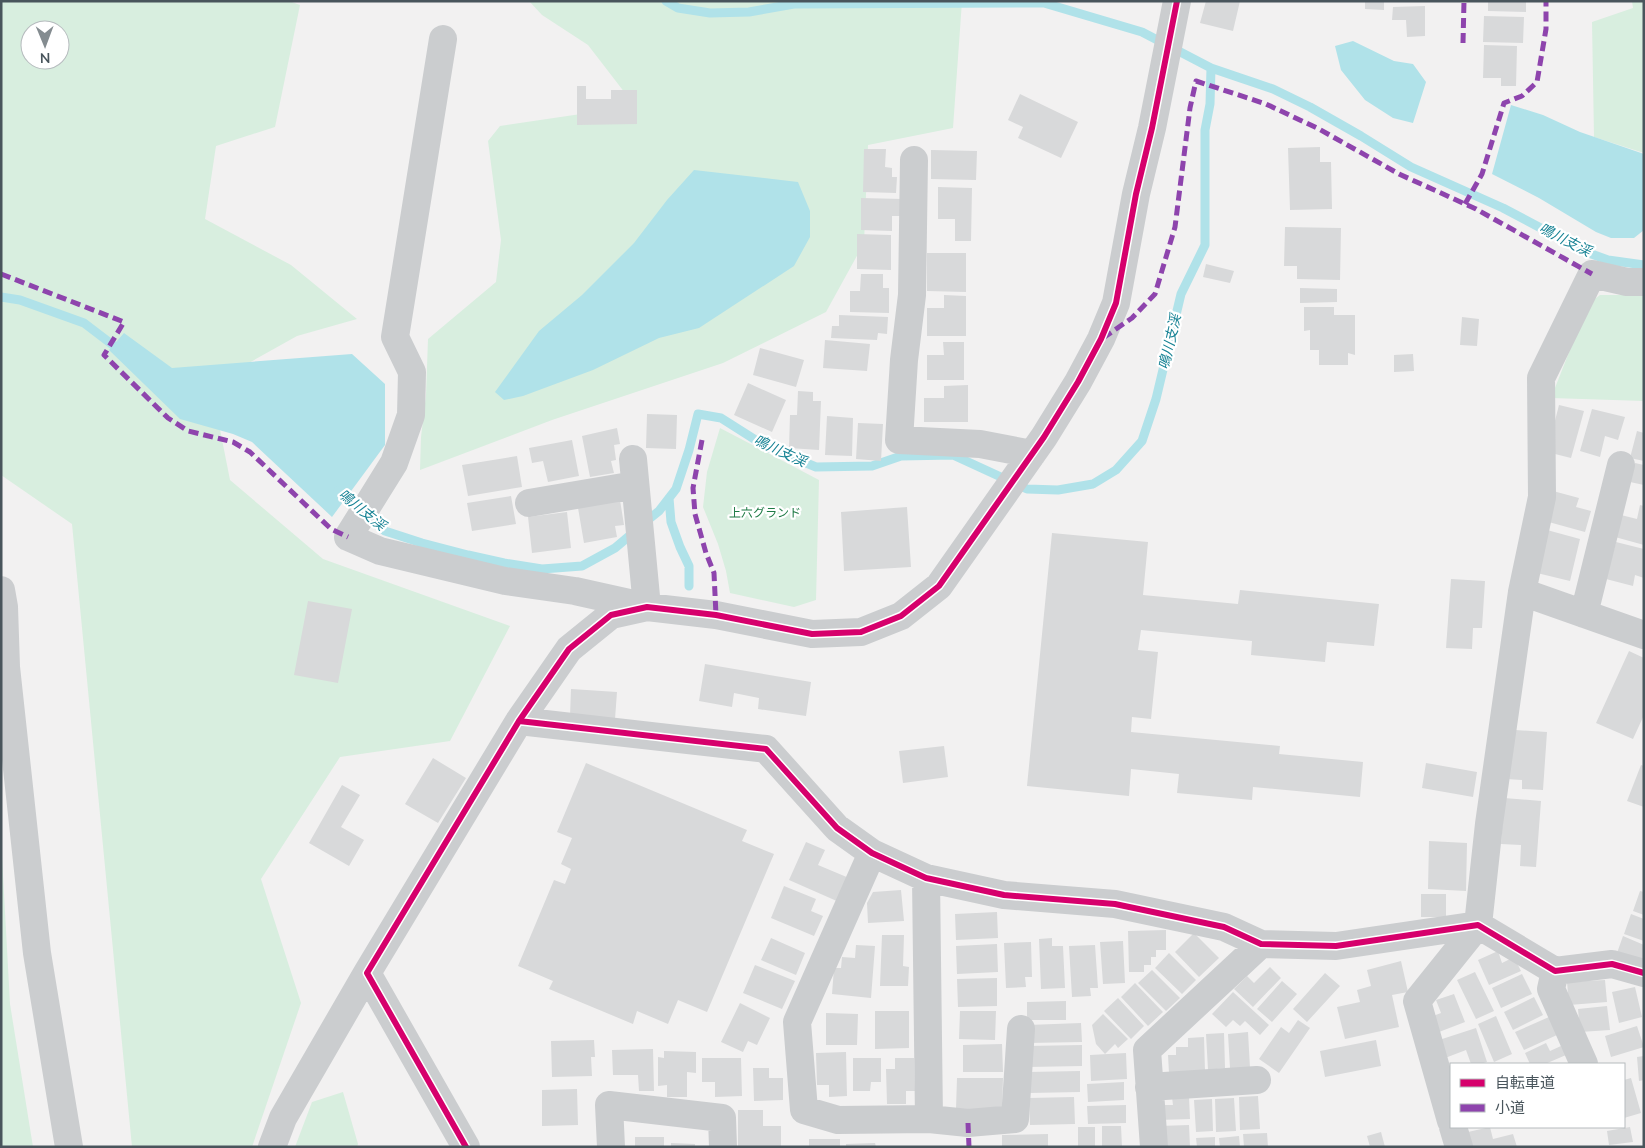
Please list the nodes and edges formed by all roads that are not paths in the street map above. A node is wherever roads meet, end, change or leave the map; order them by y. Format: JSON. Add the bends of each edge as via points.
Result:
{"nodes":[{"id":1,"x":1177,"y":1,"type":"edge"},
{"id":2,"x":443,"y":39,"type":"dead end"},
{"id":3,"x":914,"y":160,"type":"dead end"},
{"id":4,"x":1644,"y":282,"type":"edge"},
{"id":5,"x":1032,"y":454,"type":"junction"},
{"id":6,"x":1621,"y":465,"type":"dead end"},
{"id":7,"x":528,"y":503,"type":"dead end"},
{"id":8,"x":1,"y":590,"type":"edge"},
{"id":9,"x":1522,"y":592,"type":"junction"},
{"id":10,"x":647,"y":607,"type":"junction"},
{"id":11,"x":1584,"y":614,"type":"junction"},
{"id":12,"x":1644,"y":635,"type":"edge"},
{"id":13,"x":519,"y":722,"type":"junction"},
{"id":14,"x":872,"y":853,"type":"junction"},
{"id":15,"x":926,"y":878,"type":"junction"},
{"id":16,"x":1478,"y":925,"type":"junction"},
{"id":17,"x":1261,"y":944,"type":"junction"},
{"id":18,"x":1555,"y":971,"type":"junction"},
{"id":19,"x":367,"y":973,"type":"junction"},
{"id":20,"x":1644,"y":973,"type":"edge"},
{"id":21,"x":1021,"y":1029,"type":"dead end"},
{"id":22,"x":1584,"y":1063,"type":"edge"},
{"id":23,"x":1257,"y":1080,"type":"dead end"},
{"id":24,"x":1150,"y":1087,"type":"junction"},
{"id":25,"x":1450,"y":1117,"type":"edge"},
{"id":26,"x":929,"y":1119,"type":"junction"},
{"id":27,"x":1453,"y":1128,"type":"edge"},
{"id":28,"x":69,"y":1147,"type":"edge"},
{"id":29,"x":272,"y":1147,"type":"edge"},
{"id":30,"x":466,"y":1147,"type":"edge"},
{"id":31,"x":610,"y":1147,"type":"edge"},
{"id":32,"x":723,"y":1147,"type":"edge"},
{"id":33,"x":1154,"y":1147,"type":"edge"},
{"id":34,"x":1459,"y":1147,"type":"edge"}],
"edges":[{"from":1,"to":5,"type":"street","via":[[1116,303],[1078,382]]},
{"from":2,"to":10,"type":"street","via":[[395,337],[412,372],[411,414],[394,463],[348,537],[380,551],[505,581],[575,591]]},
{"from":3,"to":5,"type":"street","via":[[912,295],[899,440],[980,444]]},
{"from":4,"to":9,"type":"street","via":[[1627,282],[1592,274],[1541,378],[1542,497]]},
{"from":5,"to":10,"type":"street","via":[[939,586],[901,616],[862,632],[812,634],[716,615]]},
{"from":6,"to":11,"type":"street"},
{"from":7,"to":10,"type":"street","via":[[635,483]]},
{"from":8,"to":28,"type":"street","via":[[36,954]]},
{"from":9,"to":11,"type":"street"},
{"from":9,"to":16,"type":"street"},
{"from":10,"to":13,"type":"street","via":[[612,615],[569,649]]},
{"from":11,"to":12,"type":"street"},
{"from":13,"to":14,"type":"street","via":[[766,749],[837,828]]},
{"from":13,"to":19,"type":"street"},
{"from":14,"to":15,"type":"street"},
{"from":14,"to":26,"type":"street","via":[[797,1022],[804,1110],[838,1120]]},
{"from":15,"to":17,"type":"street","via":[[1004,895],[1116,904],[1224,927]]},
{"from":15,"to":26,"type":"street"},
{"from":16,"to":17,"type":"street","via":[[1336,946]]},
{"from":16,"to":18,"type":"street"},
{"from":16,"to":25,"type":"street","via":[[1417,1001]]},
{"from":17,"to":24,"type":"street","via":[[1147,1050]]},
{"from":18,"to":20,"type":"street","via":[[1612,964]]},
{"from":18,"to":22,"type":"street","via":[[1551,989]]},
{"from":19,"to":29,"type":"street","via":[[283,1118]]},
{"from":19,"to":30,"type":"street"},
{"from":21,"to":26,"type":"street","via":[[1016,1119],[968,1123]]},
{"from":23,"to":24,"type":"street"},
{"from":24,"to":33,"type":"street"},
{"from":27,"to":34,"type":"street"},
{"from":31,"to":32,"type":"street","via":[[609,1105],[722,1118]]}]}
